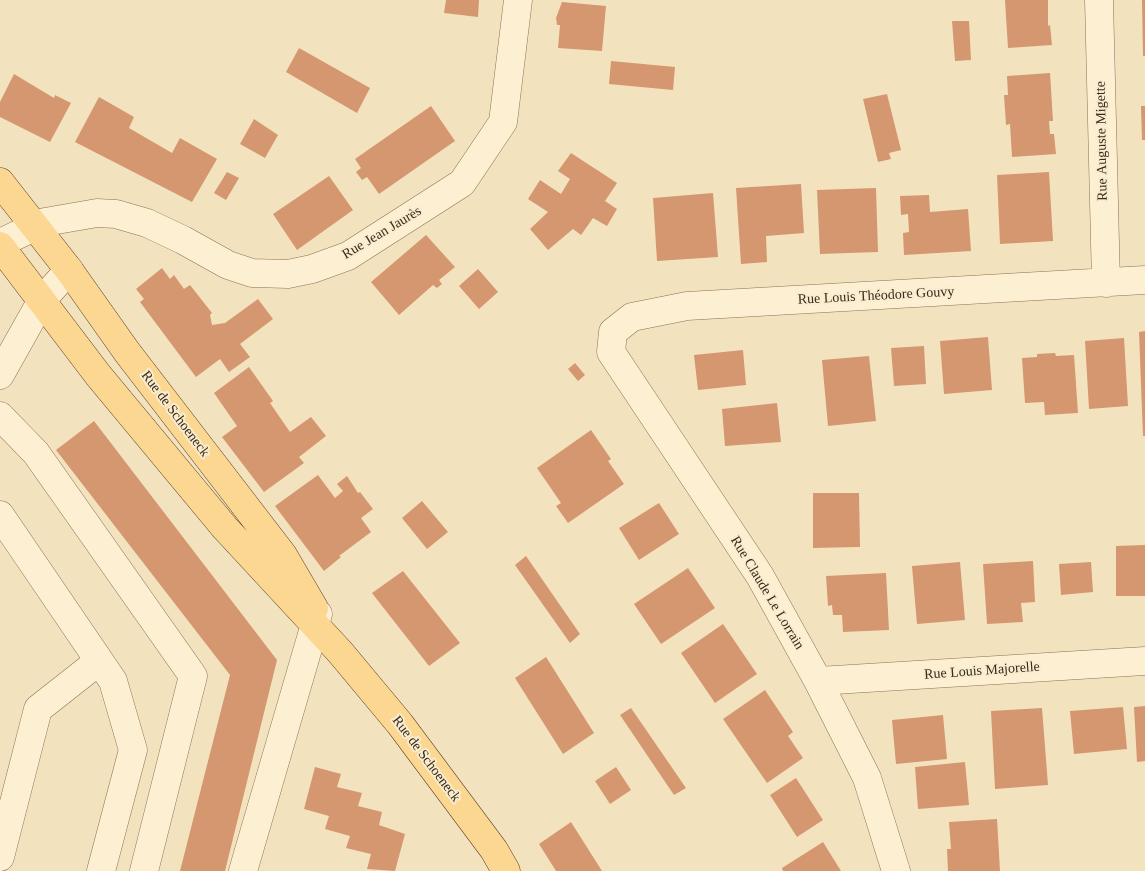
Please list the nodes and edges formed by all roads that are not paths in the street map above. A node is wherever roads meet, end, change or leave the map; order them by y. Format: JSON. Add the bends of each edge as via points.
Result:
{"nodes":[{"id":1,"x":518,"y":0,"type":"edge"},
{"id":2,"x":1099,"y":0,"type":"edge"},
{"id":3,"x":0,"y":182,"type":"edge"},
{"id":4,"x":36,"y":226,"type":"junction"},
{"id":5,"x":0,"y":244,"type":"edge"},
{"id":6,"x":69,"y":270,"type":"junction"},
{"id":7,"x":1145,"y":280,"type":"edge"},
{"id":8,"x":1106,"y":282,"type":"junction"},
{"id":9,"x":42,"y":300,"type":"junction"},
{"id":10,"x":613,"y":332,"type":"joint"},
{"id":11,"x":0,"y":376,"type":"edge"},
{"id":12,"x":0,"y":416,"type":"edge"},
{"id":13,"x":0,"y":515,"type":"edge"},
{"id":14,"x":316,"y":620,"type":"junction"},
{"id":15,"x":99,"y":661,"type":"junction"},
{"id":16,"x":1145,"y":661,"type":"edge"},
{"id":17,"x":818,"y":681,"type":"junction"},
{"id":18,"x":0,"y":857,"type":"edge"},
{"id":19,"x":101,"y":871,"type":"edge"},
{"id":20,"x":144,"y":871,"type":"edge"},
{"id":21,"x":243,"y":871,"type":"edge"},
{"id":22,"x":506,"y":871,"type":"edge"},
{"id":23,"x":896,"y":871,"type":"edge"}],
"edges":[{"from":1,"to":4,"type":"street","name":"Rue Jean Jaurès","via":[[503,122],[462,183],[348,256],[288,274],[252,273],[228,265],[147,223],[116,214],[97,213]]},
{"from":2,"to":8,"type":"street","name":"Rue Auguste Migette"},
{"from":3,"to":4,"type":"main road","name":"Rue de Schoeneck"},
{"from":4,"to":5,"type":"street","name":"Rue Jean Jaurès"},
{"from":4,"to":6,"type":"main road","name":"Rue de Schoeneck"},
{"from":5,"to":9,"type":"main road","name":"Rue de Schoeneck"},
{"from":6,"to":9,"type":"street"},
{"from":6,"to":14,"type":"main road","name":"Rue de Schoeneck","via":[[283,555]]},
{"from":7,"to":8,"type":"street","name":"Rue Louis Théodore Gouvy"},
{"from":8,"to":10,"type":"street","name":"Rue Louis Théodore Gouvy","via":[[687,306],[632,317]]},
{"from":9,"to":11,"type":"street"},
{"from":9,"to":14,"type":"main road","name":"Rue de Schoeneck","via":[[98,375],[225,528]]},
{"from":10,"to":17,"type":"street","name":"Rue Claude Le Lorrain","via":[[611,352],[760,576]]},
{"from":12,"to":20,"type":"street","via":[[36,453],[193,676]]},
{"from":13,"to":15,"type":"street"},
{"from":14,"to":21,"type":"street"},
{"from":14,"to":22,"type":"main road","name":"Rue de Schoeneck","via":[[400,724],[494,850]]},
{"from":15,"to":18,"type":"street","via":[[38,709]]},
{"from":15,"to":19,"type":"street","via":[[113,681],[133,750]]},
{"from":16,"to":17,"type":"street","name":"Rue Louis Majorelle"},
{"from":17,"to":23,"type":"street","name":"Rue Claude Le Lorrain","via":[[867,778]]}]}
